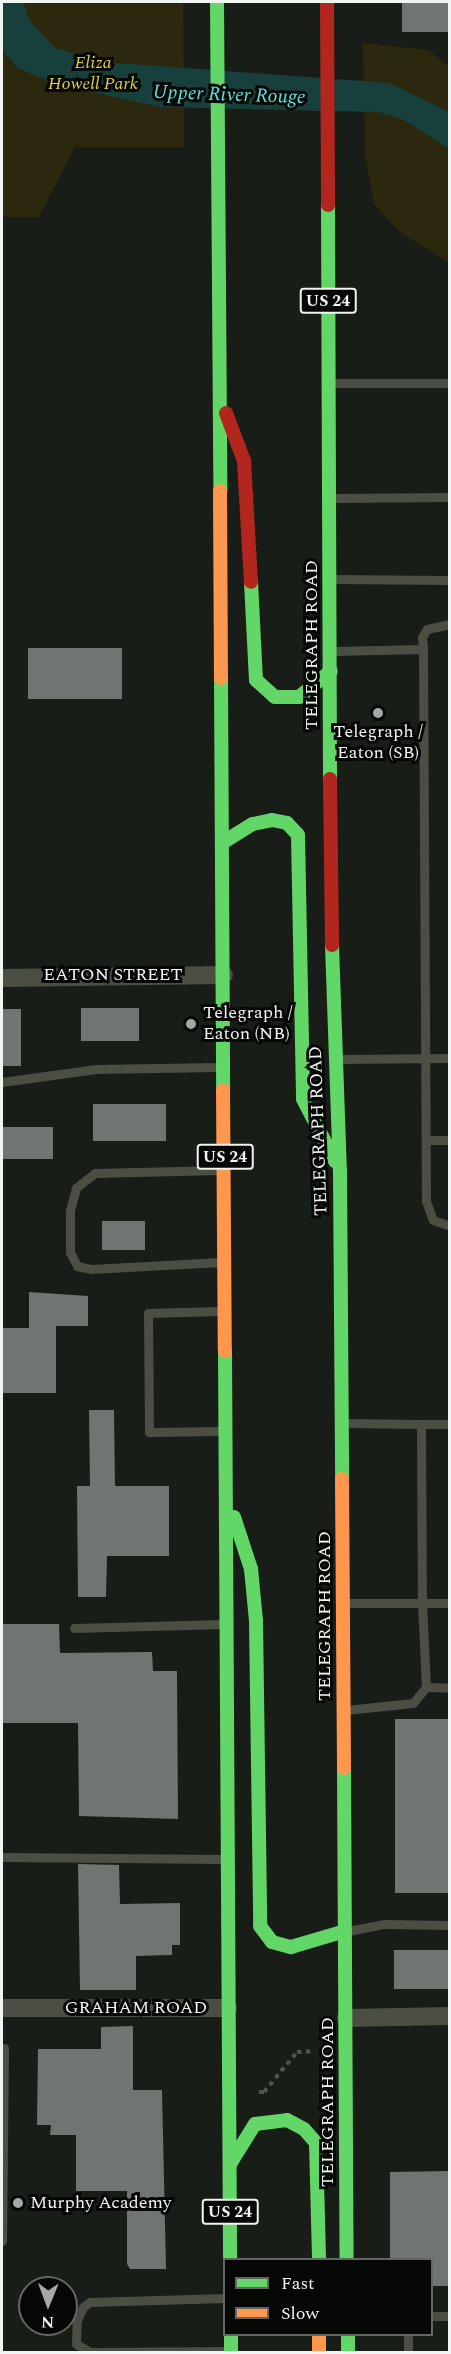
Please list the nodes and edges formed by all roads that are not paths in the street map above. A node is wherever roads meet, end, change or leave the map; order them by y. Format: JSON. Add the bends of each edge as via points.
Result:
{"nodes":[{"id":1,"x":217,"y":2,"type":"edge"},
{"id":2,"x":327,"y":2,"type":"edge"},
{"id":3,"x":328,"y":383,"type":"junction"},
{"id":4,"x":450,"y":383,"type":"edge"},
{"id":5,"x":219,"y":395,"type":"junction"},
{"id":6,"x":450,"y":496,"type":"edge"},
{"id":7,"x":330,"y":498,"type":"junction"},
{"id":8,"x":329,"y":579,"type":"junction"},
{"id":9,"x":450,"y":580,"type":"edge"},
{"id":10,"x":450,"y":624,"type":"edge"},
{"id":11,"x":423,"y":649,"type":"junction"},
{"id":12,"x":331,"y":651,"type":"junction"},
{"id":13,"x":330,"y":671,"type":"junction"},
{"id":14,"x":222,"y":843,"type":"junction"},
{"id":15,"x":224,"y":975,"type":"junction"},
{"id":16,"x":2,"y":978,"type":"edge"},
{"id":17,"x":450,"y":1058,"type":"edge"},
{"id":18,"x":333,"y":1059,"type":"junction"},
{"id":19,"x":427,"y":1059,"type":"junction"},
{"id":20,"x":225,"y":1068,"type":"junction"},
{"id":21,"x":2,"y":1082,"type":"edge"},
{"id":22,"x":426,"y":1140,"type":"junction"},
{"id":23,"x":450,"y":1140,"type":"edge"},
{"id":24,"x":225,"y":1170,"type":"junction"},
{"id":25,"x":340,"y":1171,"type":"junction"},
{"id":26,"x":450,"y":1226,"type":"edge"},
{"id":27,"x":225,"y":1262,"type":"junction"},
{"id":28,"x":225,"y":1311,"type":"junction"},
{"id":29,"x":342,"y":1423,"type":"junction"},
{"id":30,"x":421,"y":1424,"type":"junction"},
{"id":31,"x":450,"y":1424,"type":"edge"},
{"id":32,"x":226,"y":1431,"type":"junction"},
{"id":33,"x":226,"y":1492,"type":"junction"},
{"id":34,"x":343,"y":1603,"type":"junction"},
{"id":35,"x":422,"y":1603,"type":"junction"},
{"id":36,"x":450,"y":1603,"type":"edge"},
{"id":37,"x":226,"y":1623,"type":"junction"},
{"id":38,"x":74,"y":1628,"type":"dead end"},
{"id":39,"x":426,"y":1687,"type":"junction"},
{"id":40,"x":450,"y":1688,"type":"edge"},
{"id":41,"x":344,"y":1710,"type":"junction"},
{"id":42,"x":2,"y":1857,"type":"edge"},
{"id":43,"x":228,"y":1859,"type":"junction"},
{"id":44,"x":450,"y":1925,"type":"edge"},
{"id":45,"x":345,"y":1931,"type":"junction"},
{"id":46,"x":2,"y":2008,"type":"edge"},
{"id":47,"x":228,"y":2008,"type":"junction"},
{"id":48,"x":450,"y":2016,"type":"edge"},
{"id":49,"x":346,"y":2018,"type":"junction"},
{"id":50,"x":4,"y":2048,"type":"dead end"},
{"id":51,"x":230,"y":2164,"type":"junction"},
{"id":52,"x":2,"y":2241,"type":"edge"},
{"id":53,"x":230,"y":2258,"type":"edge"},
{"id":54,"x":319,"y":2258,"type":"edge"},
{"id":55,"x":347,"y":2258,"type":"edge"},
{"id":56,"x":223,"y":2298,"type":"edge"},
{"id":57,"x":433,"y":2316,"type":"edge"},
{"id":58,"x":450,"y":2316,"type":"edge"},
{"id":59,"x":319,"y":2336,"type":"edge"},
{"id":60,"x":348,"y":2336,"type":"edge"},
{"id":61,"x":408,"y":2336,"type":"edge"},
{"id":62,"x":231,"y":2351,"type":"edge"},
{"id":63,"x":87,"y":2352,"type":"edge"},
{"id":64,"x":319,"y":2352,"type":"edge"},
{"id":65,"x":348,"y":2352,"type":"edge"},
{"id":66,"x":408,"y":2352,"type":"edge"}],
"edges":[{"from":1,"to":5,"type":"main road","number":"US 24"},
{"from":2,"to":3,"type":"main road","name":"TELEGRAPH ROAD","number":"US 24"},
{"from":3,"to":4,"type":"lane"},
{"from":3,"to":7,"type":"main road","name":"TELEGRAPH ROAD","number":"US 24"},
{"from":5,"to":13,"type":"main road","via":[[244,461],[256,680],[275,697],[299,697]]},
{"from":5,"to":14,"type":"main road","number":"US 24"},
{"from":6,"to":7,"type":"lane"},
{"from":7,"to":8,"type":"main road","name":"TELEGRAPH ROAD","number":"US 24"},
{"from":8,"to":9,"type":"lane"},
{"from":8,"to":12,"type":"main road","name":"TELEGRAPH ROAD","number":"US 24"},
{"from":10,"to":11,"type":"lane","via":[[427,629],[422,637]]},
{"from":11,"to":12,"type":"lane"},
{"from":11,"to":19,"type":"lane"},
{"from":12,"to":13,"type":"main road","name":"TELEGRAPH ROAD","number":"US 24"},
{"from":13,"to":18,"type":"main road","name":"TELEGRAPH ROAD","number":"US 24"},
{"from":14,"to":15,"type":"main road","number":"US 24"},
{"from":14,"to":25,"type":"main road","via":[[253,824],[272,820],[287,823],[298,835],[303,1099]]},
{"from":15,"to":16,"type":"street","name":"EATON STREET"},
{"from":15,"to":20,"type":"main road","number":"US 24"},
{"from":17,"to":19,"type":"lane"},
{"from":18,"to":19,"type":"lane"},
{"from":18,"to":25,"type":"main road","name":"TELEGRAPH ROAD","number":"US 24"},
{"from":19,"to":22,"type":"lane"},
{"from":20,"to":21,"type":"lane","via":[[96,1069]]},
{"from":20,"to":24,"type":"main road","number":"US 24"},
{"from":22,"to":23,"type":"lane"},
{"from":22,"to":26,"type":"lane","via":[[428,1211],[433,1220]]},
{"from":24,"to":27,"type":"main road","number":"US 24"},
{"from":24,"to":27,"type":"lane","via":[[95,1173],[76,1188],[70,1211],[70,1252],[77,1266],[90,1269]]},
{"from":25,"to":29,"type":"main road","name":"TELEGRAPH ROAD","number":"US 24"},
{"from":27,"to":28,"type":"main road","number":"US 24"},
{"from":28,"to":32,"type":"main road","number":"US 24"},
{"from":28,"to":32,"type":"lane","via":[[148,1313],[149,1432]]},
{"from":29,"to":30,"type":"lane"},
{"from":29,"to":34,"type":"main road","name":"TELEGRAPH ROAD","number":"US 24"},
{"from":30,"to":31,"type":"lane"},
{"from":30,"to":35,"type":"lane"},
{"from":32,"to":33,"type":"main road","number":"US 24"},
{"from":33,"to":37,"type":"main road","number":"US 24"},
{"from":33,"to":45,"type":"main road","via":[[251,1569],[256,1621],[260,1926],[272,1942],[291,1947]]},
{"from":34,"to":35,"type":"lane"},
{"from":34,"to":41,"type":"main road","name":"TELEGRAPH ROAD","number":"US 24"},
{"from":35,"to":36,"type":"lane"},
{"from":35,"to":39,"type":"lane"},
{"from":37,"to":38,"type":"lane"},
{"from":37,"to":43,"type":"main road","number":"US 24"},
{"from":39,"to":40,"type":"lane"},
{"from":39,"to":41,"type":"lane","via":[[413,1703]]},
{"from":41,"to":45,"type":"main road","name":"TELEGRAPH ROAD","number":"US 24"},
{"from":42,"to":43,"type":"lane"},
{"from":43,"to":47,"type":"main road","number":"US 24"},
{"from":44,"to":45,"type":"lane","via":[[384,1924]]},
{"from":45,"to":49,"type":"main road","name":"TELEGRAPH ROAD","number":"US 24"},
{"from":46,"to":47,"type":"street","name":"GRAHAM ROAD"},
{"from":47,"to":51,"type":"main road","number":"US 24"},
{"from":48,"to":49,"type":"street"},
{"from":49,"to":55,"type":"main road","name":"TELEGRAPH ROAD","number":"US 24"},
{"from":50,"to":52,"type":"lane"},
{"from":51,"to":53,"type":"main road","number":"US 24"},
{"from":51,"to":54,"type":"main road","via":[[255,2124],[287,2120],[304,2129],[316,2143]]},
{"from":56,"to":63,"type":"lane","via":[[90,2302],[76,2320],[76,2344]]},
{"from":57,"to":58,"type":"lane"},
{"from":59,"to":64,"type":"main road"},
{"from":60,"to":65,"type":"main road"},
{"from":61,"to":66,"type":"lane"},
{"from":62,"to":63,"type":"lane"}]}
